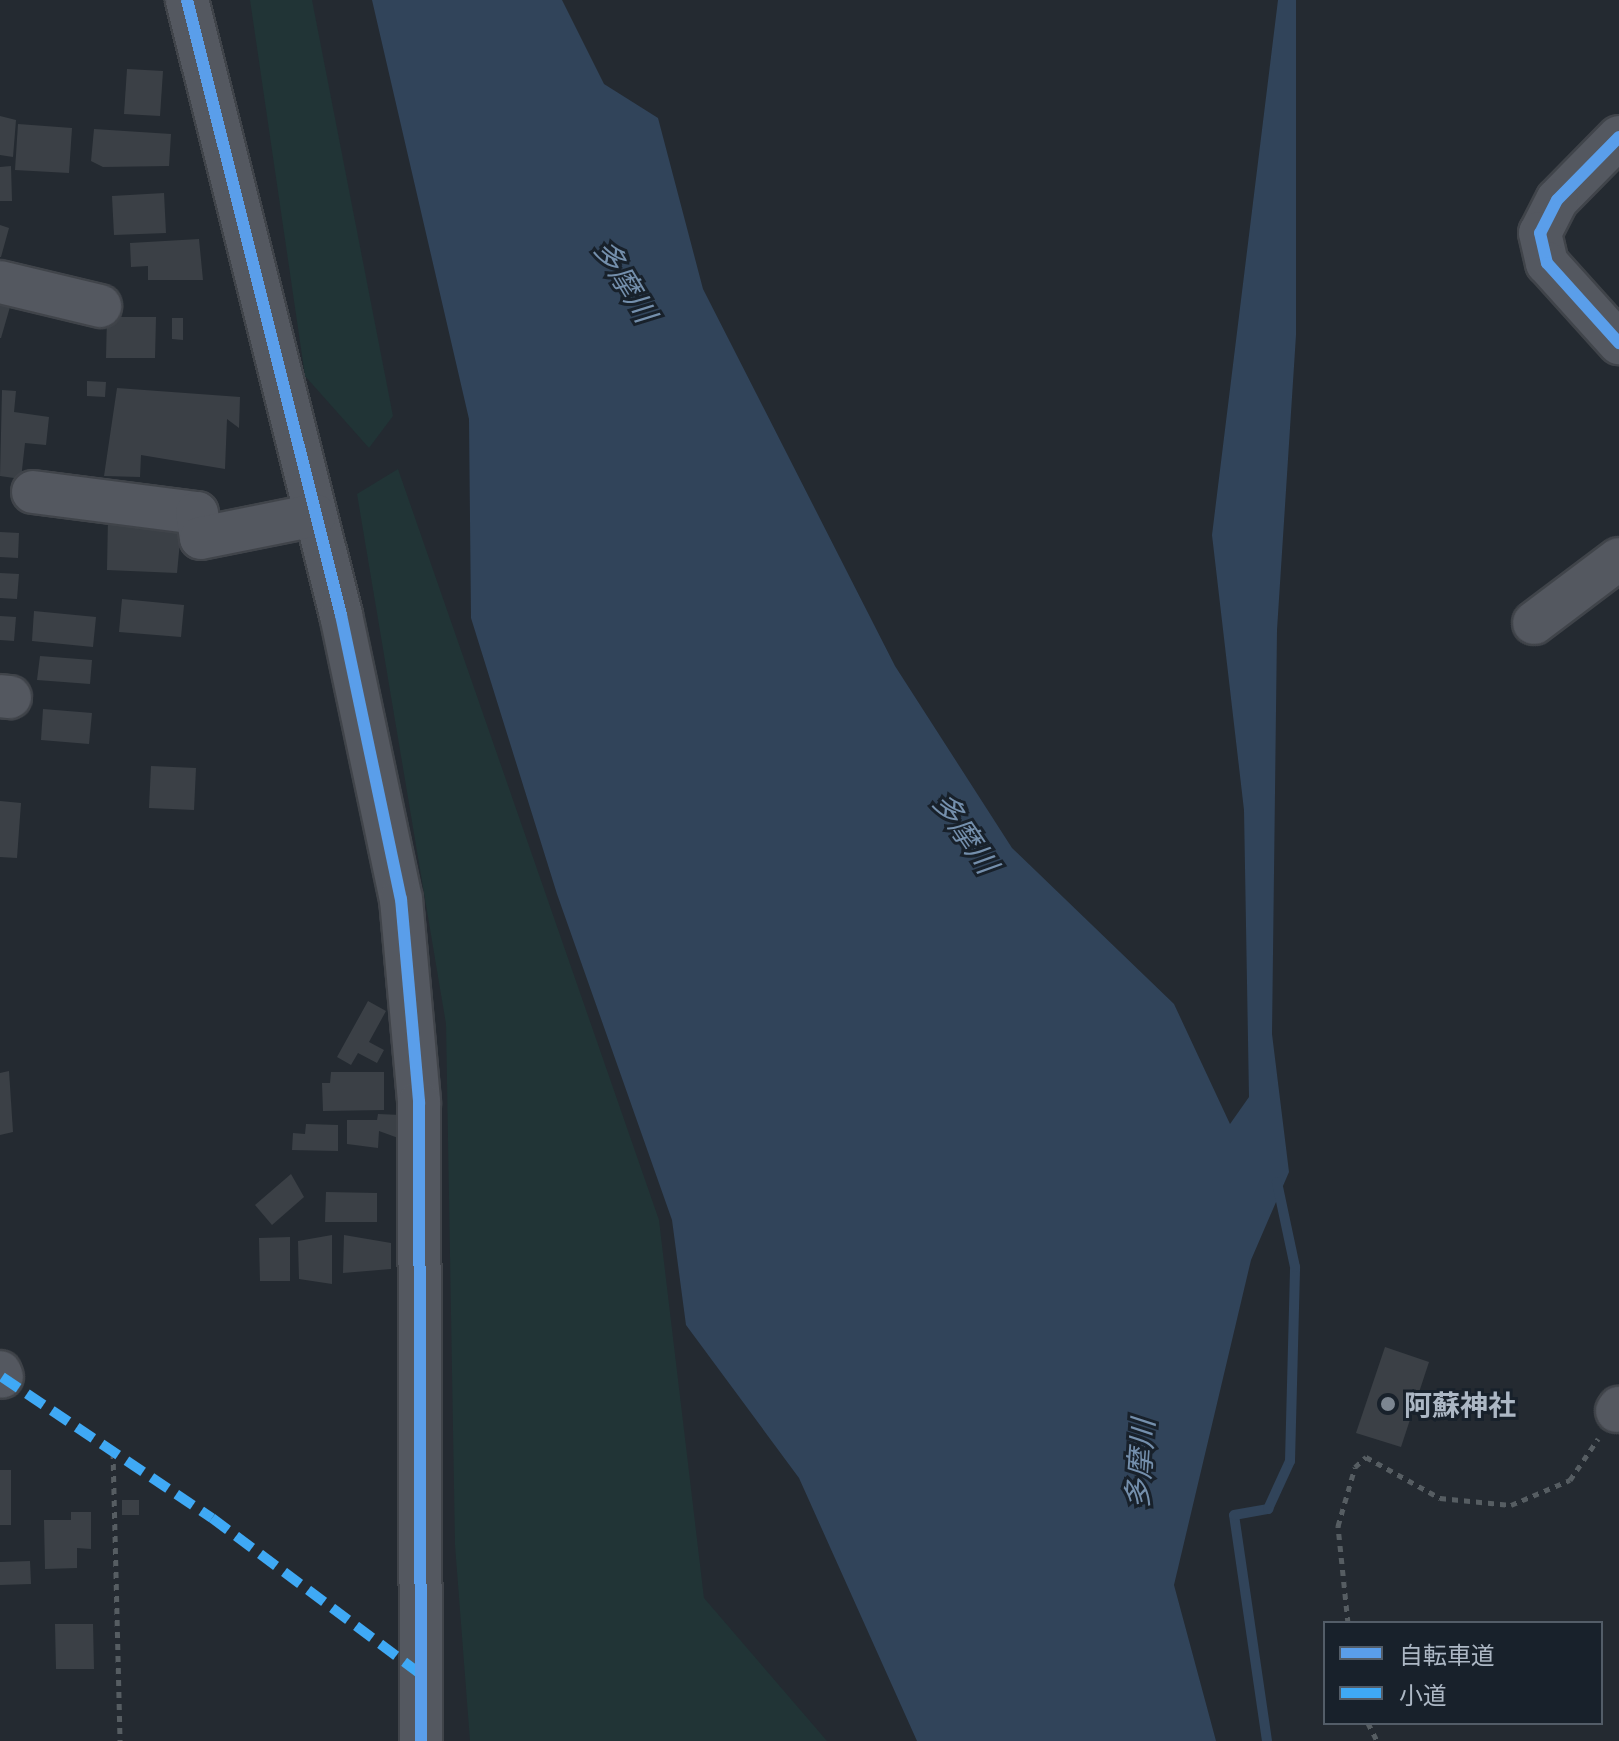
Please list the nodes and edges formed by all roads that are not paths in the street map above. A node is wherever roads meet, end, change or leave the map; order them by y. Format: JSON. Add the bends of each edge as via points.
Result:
{"nodes":[{"id":1,"x":187,"y":0,"type":"edge"},
{"id":2,"x":1619,"y":137,"type":"edge"},
{"id":3,"x":0,"y":282,"type":"edge"},
{"id":4,"x":100,"y":306,"type":"dead end"},
{"id":5,"x":1619,"y":343,"type":"edge"},
{"id":6,"x":33,"y":492,"type":"dead end"},
{"id":7,"x":315,"y":515,"type":"junction"},
{"id":8,"x":1619,"y":559,"type":"edge"},
{"id":9,"x":1534,"y":623,"type":"dead end"},
{"id":10,"x":421,"y":1741,"type":"edge"}],
"edges":[{"from":1,"to":7,"type":"street"},
{"from":2,"to":5,"type":"street","via":[[1557,200],[1540,233],[1547,263]]},
{"from":3,"to":4,"type":"street"},
{"from":6,"to":7,"type":"street","via":[[197,513],[201,538]]},
{"from":7,"to":10,"type":"street","via":[[408,950],[423,1294],[416,1491]]},
{"from":8,"to":9,"type":"street"}]}
